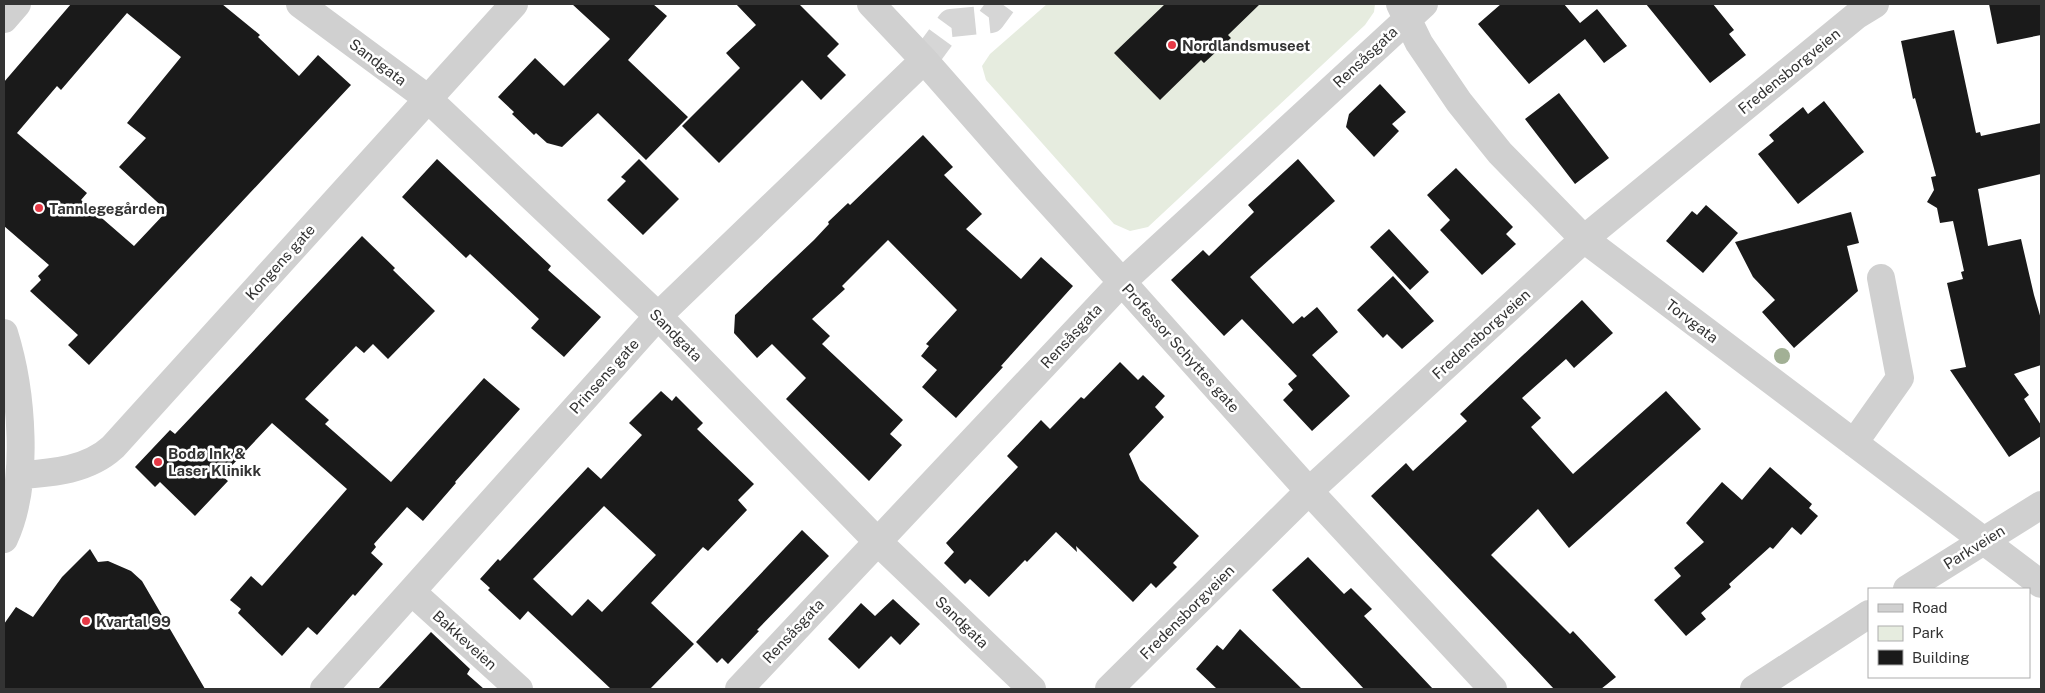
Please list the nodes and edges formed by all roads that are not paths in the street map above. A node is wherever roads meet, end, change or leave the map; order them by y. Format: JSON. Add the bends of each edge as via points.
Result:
{"nodes":[{"id":1,"x":17,"y":4,"type":"edge"},
{"id":2,"x":300,"y":4,"type":"edge"},
{"id":3,"x":514,"y":4,"type":"edge"},
{"id":4,"x":871,"y":4,"type":"edge"},
{"id":5,"x":1875,"y":4,"type":"edge"},
{"id":6,"x":1410,"y":9,"type":"edge"},
{"id":7,"x":4,"y":19,"type":"edge"},
{"id":8,"x":924,"y":60,"type":"junction"},
{"id":9,"x":427,"y":98,"type":"junction"},
{"id":10,"x":1584,"y":239,"type":"junction"},
{"id":11,"x":1880,"y":278,"type":"dead end"},
{"id":12,"x":1122,"y":282,"type":"junction"},
{"id":13,"x":658,"y":316,"type":"junction"},
{"id":14,"x":4,"y":333,"type":"edge"},
{"id":15,"x":1854,"y":443,"type":"junction"},
{"id":16,"x":21,"y":475,"type":"junction"},
{"id":17,"x":1309,"y":491,"type":"junction"},
{"id":18,"x":2041,"y":505,"type":"edge"},
{"id":19,"x":4,"y":539,"type":"edge"},
{"id":20,"x":1984,"y":539,"type":"junction"},
{"id":21,"x":877,"y":541,"type":"junction"},
{"id":22,"x":2041,"y":584,"type":"edge"},
{"id":23,"x":1909,"y":588,"type":"edge"},
{"id":24,"x":412,"y":592,"type":"junction"},
{"id":25,"x":1868,"y":615,"type":"edge"},
{"id":26,"x":324,"y":689,"type":"edge"},
{"id":27,"x":518,"y":689,"type":"edge"},
{"id":28,"x":739,"y":689,"type":"edge"},
{"id":29,"x":1032,"y":689,"type":"edge"},
{"id":30,"x":1109,"y":689,"type":"edge"},
{"id":31,"x":1493,"y":689,"type":"edge"},
{"id":32,"x":1754,"y":689,"type":"edge"}],
"edges":[{"from":1,"to":7,"type":"street"},
{"from":2,"to":9,"type":"street","name":"Sandgata"},
{"from":3,"to":9,"type":"street","name":"Kongens gate"},
{"from":4,"to":8,"type":"street","name":"Professor Schyttes gate"},
{"from":5,"to":10,"type":"street","name":"Fredensborgveien"},
{"from":6,"to":10,"type":"street","name":"Torvgata","via":[[1420,43],[1458,102],[1500,153]]},
{"from":6,"to":12,"type":"street","name":"Rensåsgata"},
{"from":8,"to":12,"type":"street","name":"Professor Schyttes gate"},
{"from":8,"to":13,"type":"street","name":"Prinsens gate"},
{"from":9,"to":13,"type":"street","name":"Sandgata"},
{"from":9,"to":16,"type":"street","name":"Kongens gate","via":[[106,454],[68,470]]},
{"from":10,"to":15,"type":"street","name":"Torvgata"},
{"from":10,"to":17,"type":"street","name":"Fredensborgveien"},
{"from":11,"to":15,"type":"street","via":[[1900,378]]},
{"from":12,"to":17,"type":"street","name":"Professor Schyttes gate"},
{"from":12,"to":21,"type":"street","name":"Rensåsgata"},
{"from":13,"to":21,"type":"street","name":"Sandgata"},
{"from":13,"to":24,"type":"street","name":"Prinsens gate"},
{"from":14,"to":16,"type":"street","via":[[13,367]]},
{"from":15,"to":20,"type":"street","name":"Torvgata"},
{"from":16,"to":19,"type":"street"},
{"from":17,"to":30,"type":"street","name":"Fredensborgveien"},
{"from":17,"to":31,"type":"street","name":"Professor Schyttes gate"},
{"from":18,"to":20,"type":"street","name":"Parkveien"},
{"from":20,"to":22,"type":"street","name":"Torvgata"},
{"from":20,"to":23,"type":"street","name":"Parkveien"},
{"from":21,"to":28,"type":"street","name":"Rensåsgata"},
{"from":21,"to":29,"type":"street","name":"Sandgata"},
{"from":24,"to":26,"type":"street","name":"Prinsens gate"},
{"from":24,"to":27,"type":"street","name":"Bakkeveien"},
{"from":25,"to":32,"type":"street"}]}
